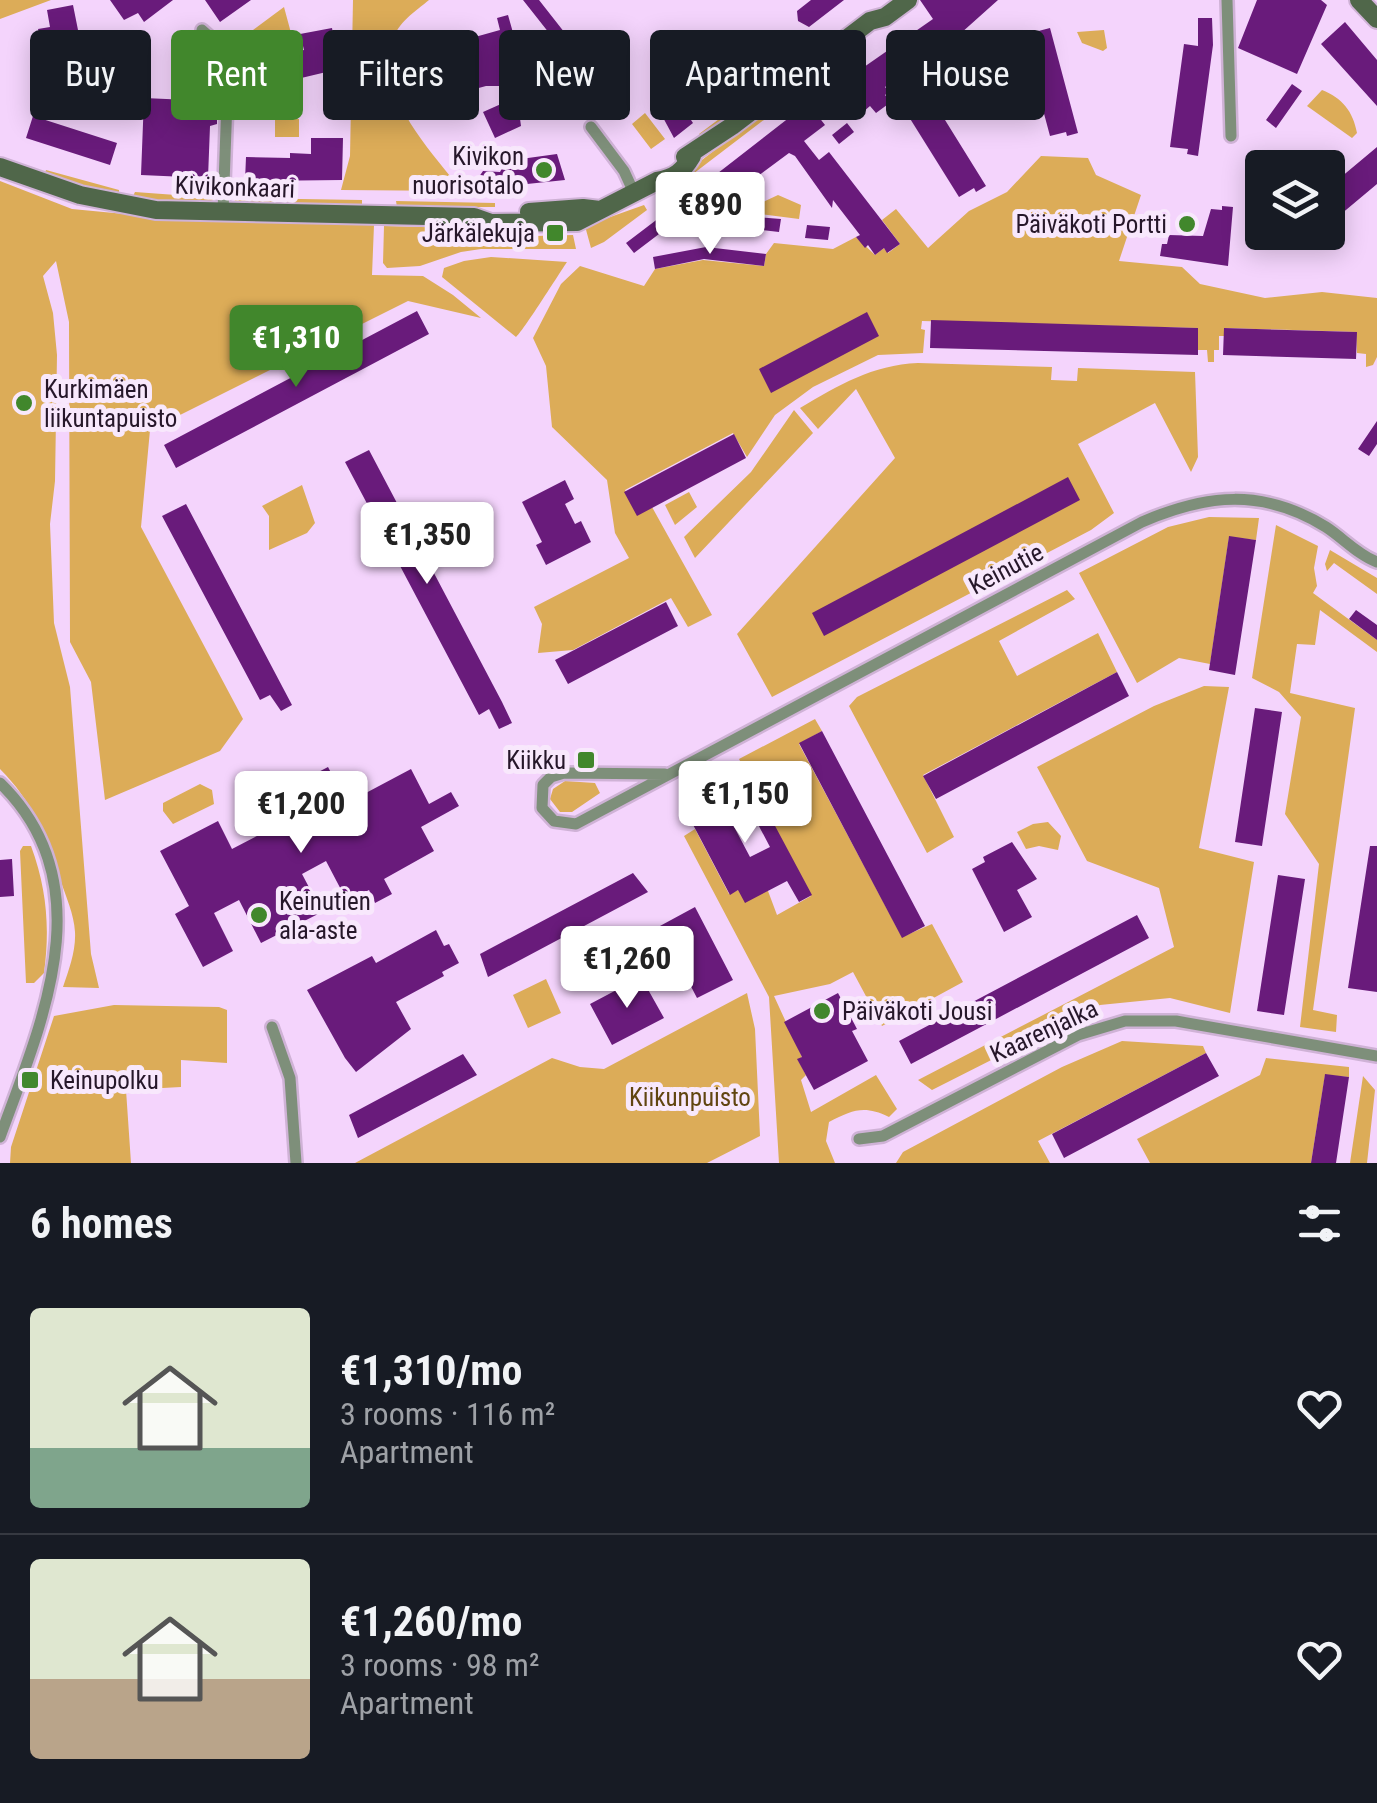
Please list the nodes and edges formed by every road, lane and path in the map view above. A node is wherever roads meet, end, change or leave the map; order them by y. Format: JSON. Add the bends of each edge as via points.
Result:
{"nodes":[{"id":1,"x":888,"y":0,"type":"edge"},
{"id":2,"x":908,"y":0,"type":"edge"},
{"id":3,"x":1228,"y":0,"type":"edge"},
{"id":4,"x":1359,"y":0,"type":"edge"},
{"id":5,"x":1377,"y":19,"type":"edge"},
{"id":6,"x":870,"y":21,"type":"junction"},
{"id":7,"x":226,"y":120,"type":"edge"},
{"id":8,"x":590,"y":127,"type":"dead end"},
{"id":9,"x":1231,"y":136,"type":"dead end"},
{"id":10,"x":0,"y":168,"type":"edge"},
{"id":11,"x":635,"y":195,"type":"junction"},
{"id":12,"x":223,"y":212,"type":"junction"},
{"id":13,"x":1377,"y":562,"type":"edge"},
{"id":14,"x":665,"y":774,"type":"junction"},
{"id":15,"x":0,"y":784,"type":"edge"},
{"id":16,"x":272,"y":1027,"type":"dead end"},
{"id":17,"x":1377,"y":1056,"type":"edge"},
{"id":18,"x":0,"y":1136,"type":"edge"},
{"id":19,"x":860,"y":1140,"type":"dead end"},
{"id":20,"x":296,"y":1163,"type":"edge"}],
"edges":[{"from":1,"to":6,"type":"street","name":"Kivikonkaari"},
{"from":2,"to":6,"type":"street","name":"Kivikonkaari"},
{"from":3,"to":9,"type":"street"},
{"from":4,"to":5,"type":"street"},
{"from":6,"to":11,"type":"street","name":"Kivikonkaari","via":[[677,174]]},
{"from":7,"to":12,"type":"street"},
{"from":8,"to":11,"type":"street"},
{"from":10,"to":12,"type":"street","name":"Kivikonkaari","via":[[114,204]]},
{"from":11,"to":12,"type":"street","name":"Kivikonkaari","via":[[564,224]]},
{"from":13,"to":14,"type":"street","name":"Keinutie","via":[[1328,528],[1271,504],[1226,499],[1185,505]]},
{"from":14,"to":14,"type":"street","name":"Keinutie","via":[[564,773],[544,784],[542,808],[554,821],[576,824]]},
{"from":15,"to":18,"type":"street","via":[[41,846],[58,939],[46,1011]]},
{"from":16,"to":20,"type":"street","via":[[290,1078]]},
{"from":17,"to":19,"type":"street","name":"Kaarenjalka","via":[[1166,1020],[1125,1021],[1078,1035],[883,1136]]}]}
